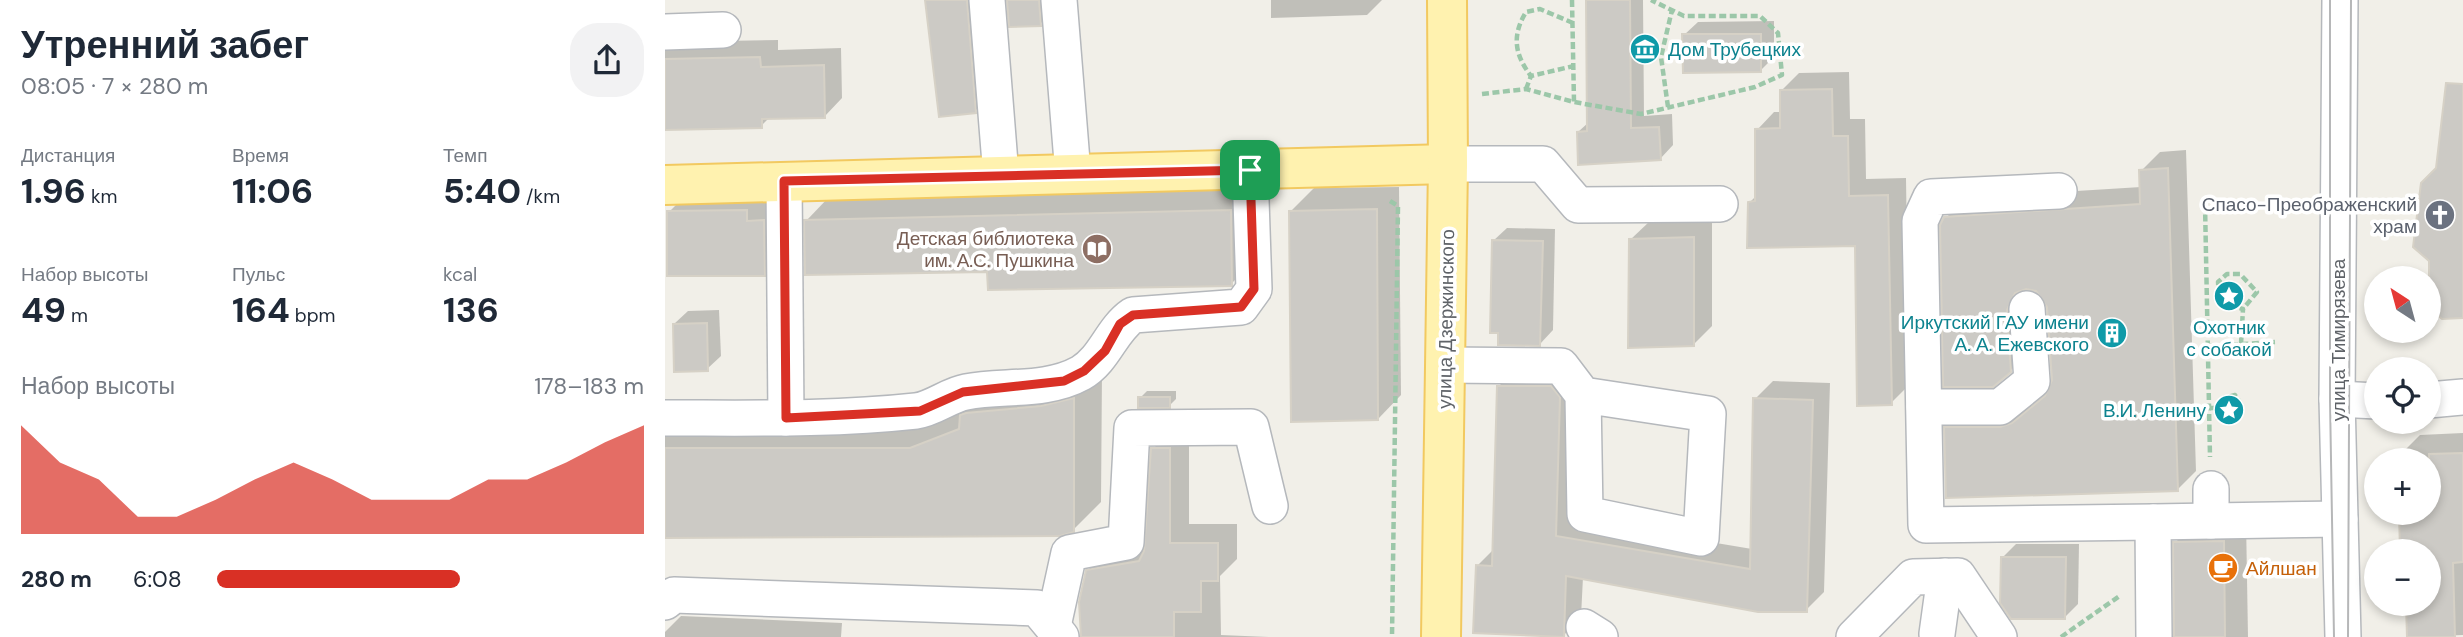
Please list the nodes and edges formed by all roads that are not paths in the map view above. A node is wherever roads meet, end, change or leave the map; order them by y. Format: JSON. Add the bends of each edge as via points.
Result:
{"nodes":[{"id":1,"x":986,"y":0,"type":"edge"},
{"id":2,"x":1059,"y":0,"type":"edge"},
{"id":3,"x":1447,"y":0,"type":"edge"},
{"id":4,"x":2340,"y":0,"type":"edge"},
{"id":5,"x":723,"y":30,"type":"dead end"},
{"id":6,"x":665,"y":32,"type":"edge"},
{"id":7,"x":1448,"y":164,"type":"junction"},
{"id":8,"x":1250,"y":170,"type":"junction"},
{"id":9,"x":1073,"y":174,"type":"junction"},
{"id":10,"x":1001,"y":176,"type":"junction"},
{"id":11,"x":784,"y":181,"type":"junction"},
{"id":12,"x":665,"y":185,"type":"edge"},
{"id":13,"x":2059,"y":191,"type":"dead end"},
{"id":14,"x":1720,"y":204,"type":"dead end"},
{"id":15,"x":2027,"y":309,"type":"dead end"},
{"id":16,"x":1445,"y":365,"type":"junction"},
{"id":17,"x":1583,"y":395,"type":"junction"},
{"id":18,"x":2463,"y":397,"type":"edge"},
{"id":19,"x":2337,"y":399,"type":"junction"},
{"id":20,"x":2441,"y":399,"type":"edge"},
{"id":21,"x":2364,"y":400,"type":"edge"},
{"id":22,"x":1924,"y":407,"type":"junction"},
{"id":23,"x":665,"y":418,"type":"edge"},
{"id":24,"x":786,"y":418,"type":"junction"},
{"id":25,"x":1270,"y":506,"type":"dead end"},
{"id":26,"x":2340,"y":519,"type":"junction"},
{"id":27,"x":2153,"y":522,"type":"junction"},
{"id":28,"x":1944,"y":576,"type":"junction"},
{"id":29,"x":665,"y":602,"type":"edge"},
{"id":30,"x":1057,"y":631,"type":"edge"},
{"id":31,"x":1937,"y":635,"type":"dead end"},
{"id":32,"x":1441,"y":637,"type":"edge"},
{"id":33,"x":1854,"y":637,"type":"edge"},
{"id":34,"x":1999,"y":637,"type":"edge"},
{"id":35,"x":2154,"y":637,"type":"edge"},
{"id":36,"x":2343,"y":637,"type":"edge"}],
"edges":[{"from":1,"to":10,"type":"street"},
{"from":2,"to":9,"type":"street"},
{"from":3,"to":7,"type":"main road","name":"улица Дзержинского"},
{"from":4,"to":19,"type":"street","name":"улица Тимирязева"},
{"from":5,"to":6,"type":"street"},
{"from":7,"to":8,"type":"main road"},
{"from":7,"to":14,"type":"street","via":[[1543,164],[1578,205]]},
{"from":7,"to":16,"type":"main road","name":"улица Дзержинского"},
{"from":8,"to":9,"type":"main road"},
{"from":8,"to":24,"type":"street","via":[[1254,289],[1241,307],[1133,315],[1120,324],[1105,351],[1084,371],[1064,381],[963,392],[920,411]]},
{"from":9,"to":10,"type":"main road"},
{"from":10,"to":11,"type":"main road"},
{"from":11,"to":12,"type":"main road"},
{"from":11,"to":24,"type":"street"},
{"from":13,"to":22,"type":"street","via":[[1931,197],[1920,221]]},
{"from":15,"to":22,"type":"street","via":[[2032,381],[2000,407]]},
{"from":16,"to":17,"type":"street","via":[[1560,366]]},
{"from":16,"to":32,"type":"main road","name":"улица Дзержинского"},
{"from":17,"to":17,"type":"street","via":[[1585,514],[1701,538],[1708,414]]},
{"from":18,"to":20,"type":"street"},
{"from":19,"to":21,"type":"street"},
{"from":19,"to":26,"type":"street","name":"улица Тимирязева"},
{"from":22,"to":27,"type":"street","via":[[1926,525]]},
{"from":23,"to":24,"type":"street"},
{"from":25,"to":30,"type":"street","via":[[1251,427],[1132,428],[1126,542],[1069,553]]},
{"from":26,"to":27,"type":"street","via":[[2211,505]]},
{"from":26,"to":36,"type":"street","name":"улица Тимирязева"},
{"from":27,"to":35,"type":"street"},
{"from":28,"to":31,"type":"street"},
{"from":28,"to":33,"type":"street","via":[[1913,577]]},
{"from":28,"to":34,"type":"street","via":[[1958,576]]},
{"from":29,"to":30,"type":"street","via":[[674,595],[1037,608]]}]}
